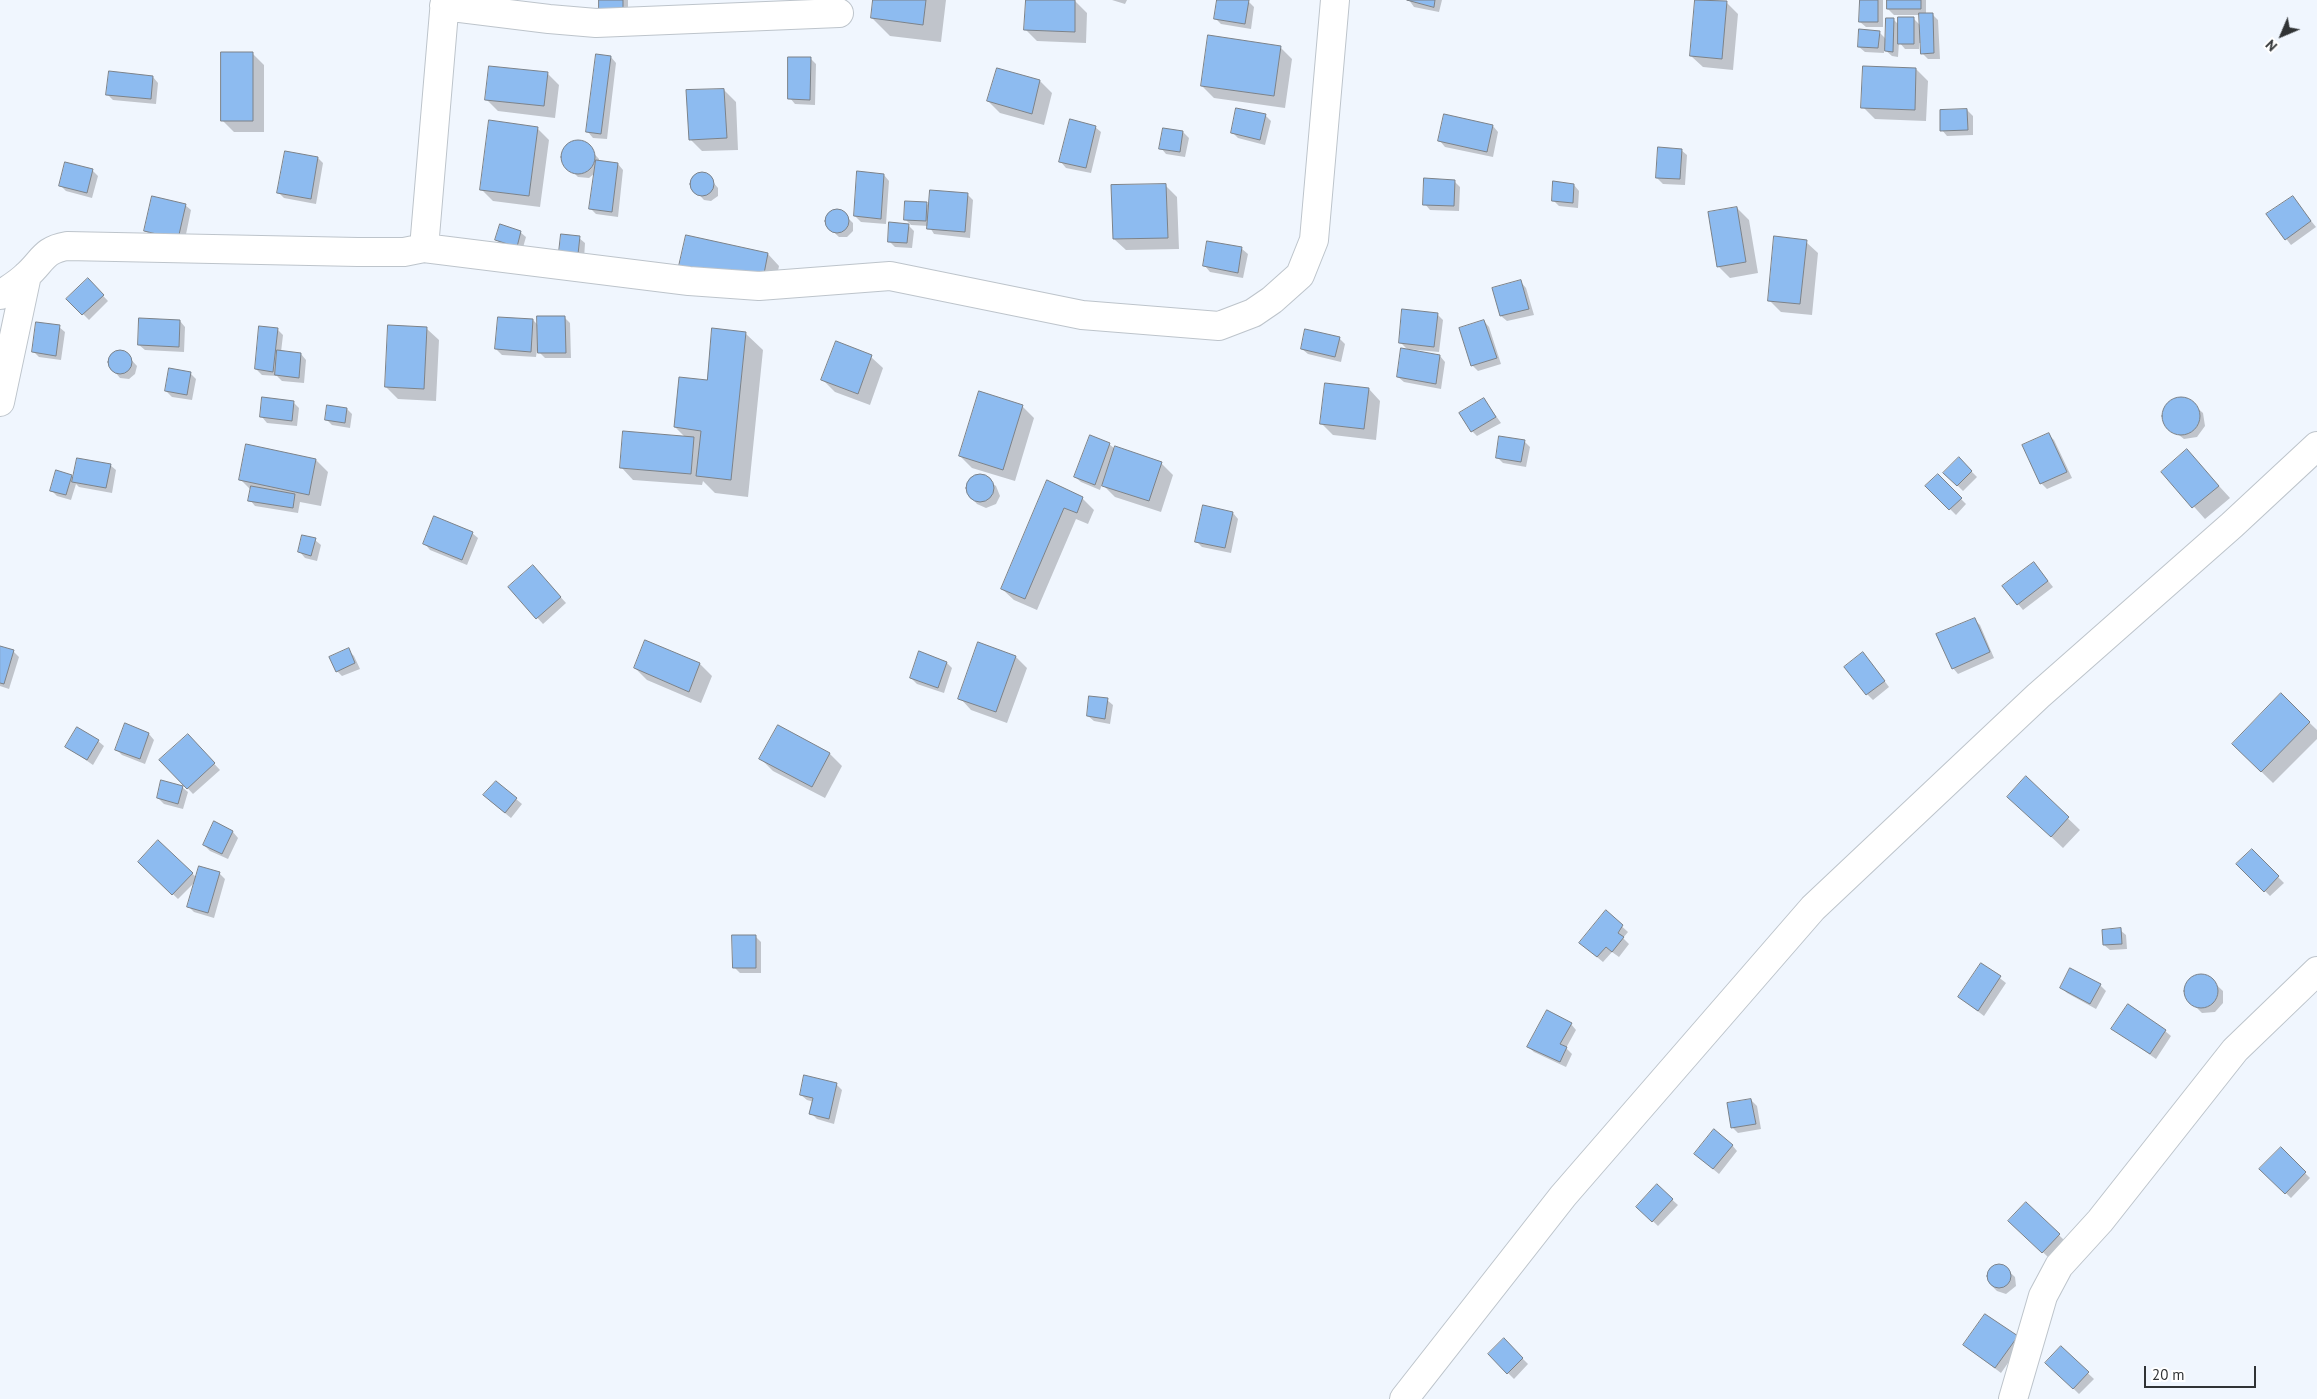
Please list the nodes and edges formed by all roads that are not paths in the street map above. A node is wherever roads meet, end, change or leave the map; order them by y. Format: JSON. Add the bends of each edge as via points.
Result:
{"nodes":[{"id":1,"x":1335,"y":0,"type":"edge"},
{"id":2,"x":445,"y":3,"type":"edge"},
{"id":3,"x":839,"y":13,"type":"dead end"},
{"id":4,"x":424,"y":248,"type":"junction"},
{"id":5,"x":27,"y":276,"type":"junction"},
{"id":6,"x":0,"y":295,"type":"edge"},
{"id":7,"x":0,"y":402,"type":"edge"},
{"id":8,"x":2317,"y":446,"type":"edge"},
{"id":9,"x":2317,"y":971,"type":"edge"},
{"id":10,"x":1404,"y":1399,"type":"edge"},
{"id":11,"x":2013,"y":1399,"type":"edge"}],
"edges":[{"from":1,"to":4,"type":"street","via":[[1314,240],[1300,275],[1253,313],[1219,326],[1082,315],[890,276],[759,286]]},
{"from":2,"to":3,"type":"street","via":[[596,23]]},
{"from":2,"to":4,"type":"street"},
{"from":4,"to":5,"type":"street","via":[[404,252],[358,252],[67,246],[54,248],[44,255]]},
{"from":5,"to":6,"type":"street"},
{"from":5,"to":7,"type":"street"},
{"from":8,"to":10,"type":"street","via":[[2038,696],[1813,908],[1563,1196]]},
{"from":9,"to":11,"type":"street","via":[[2235,1050],[2100,1221],[2058,1266],[2043,1296]]}]}
